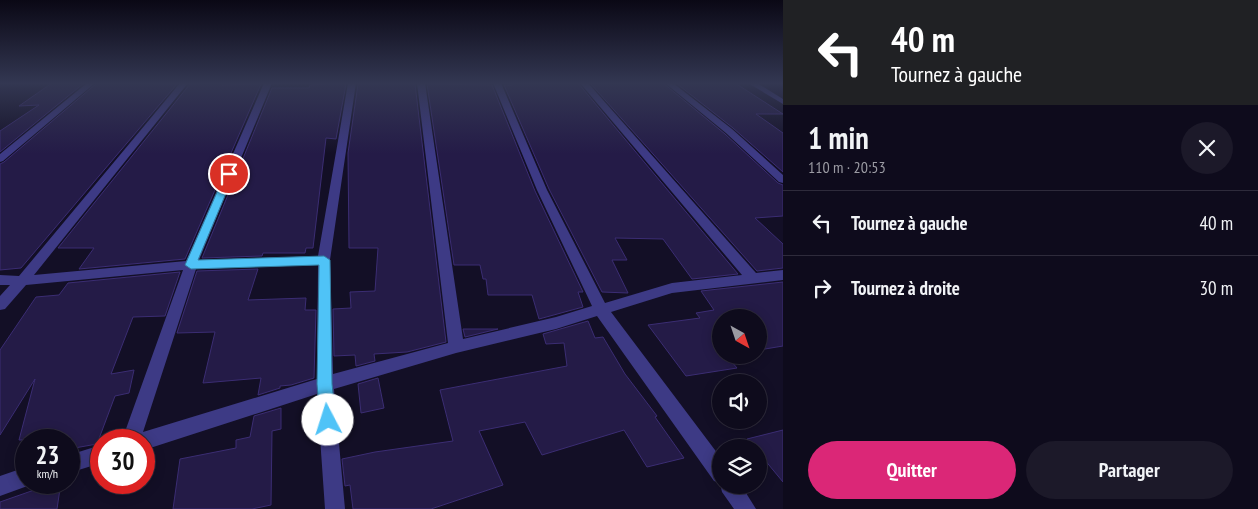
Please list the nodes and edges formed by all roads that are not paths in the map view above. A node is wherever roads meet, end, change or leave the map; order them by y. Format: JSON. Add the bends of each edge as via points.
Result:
{"nodes":[{"id":1,"x":63,"y":107,"type":"edge"},
{"id":2,"x":165,"y":107,"type":"edge"},
{"id":3,"x":258,"y":107,"type":"edge"},
{"id":4,"x":348,"y":107,"type":"edge"},
{"id":5,"x":424,"y":107,"type":"edge"},
{"id":6,"x":508,"y":107,"type":"edge"},
{"id":7,"x":604,"y":107,"type":"edge"},
{"id":8,"x":698,"y":107,"type":"edge"},
{"id":9,"x":0,"y":159,"type":"edge"},
{"id":10,"x":783,"y":180,"type":"edge"},
{"id":11,"x":324,"y":260,"type":"junction"},
{"id":12,"x":191,"y":265,"type":"junction"},
{"id":13,"x":783,"y":275,"type":"edge"},
{"id":14,"x":752,"y":278,"type":"junction"},
{"id":15,"x":0,"y":280,"type":"edge"},
{"id":16,"x":22,"y":281,"type":"junction"},
{"id":17,"x":0,"y":305,"type":"edge"},
{"id":18,"x":602,"y":310,"type":"junction"},
{"id":19,"x":456,"y":347,"type":"junction"},
{"id":20,"x":325,"y":384,"type":"junction"},
{"id":21,"x":135,"y":429,"type":"edge"},
{"id":22,"x":155,"y":438,"type":"edge"},
{"id":23,"x":712,"y":462,"type":"edge"},
{"id":24,"x":15,"y":481,"type":"edge"},
{"id":25,"x":0,"y":486,"type":"edge"},
{"id":26,"x":735,"y":494,"type":"edge"},
{"id":27,"x":335,"y":509,"type":"edge"},
{"id":28,"x":746,"y":509,"type":"edge"}],
"edges":[{"from":1,"to":9,"type":"street"},
{"from":2,"to":16,"type":"street"},
{"from":3,"to":12,"type":"street"},
{"from":4,"to":11,"type":"street"},
{"from":5,"to":19,"type":"street"},
{"from":6,"to":18,"type":"street","via":[[542,190]]},
{"from":7,"to":14,"type":"street"},
{"from":8,"to":10,"type":"street"},
{"from":11,"to":12,"type":"street"},
{"from":11,"to":20,"type":"street"},
{"from":12,"to":16,"type":"street"},
{"from":12,"to":21,"type":"street"},
{"from":13,"to":14,"type":"street"},
{"from":14,"to":18,"type":"street","via":[[672,288]]},
{"from":15,"to":16,"type":"street"},
{"from":16,"to":17,"type":"street"},
{"from":18,"to":19,"type":"street"},
{"from":18,"to":23,"type":"street"},
{"from":19,"to":20,"type":"street"},
{"from":20,"to":22,"type":"street"},
{"from":20,"to":27,"type":"street"},
{"from":24,"to":25,"type":"street"},
{"from":26,"to":28,"type":"street"}]}
